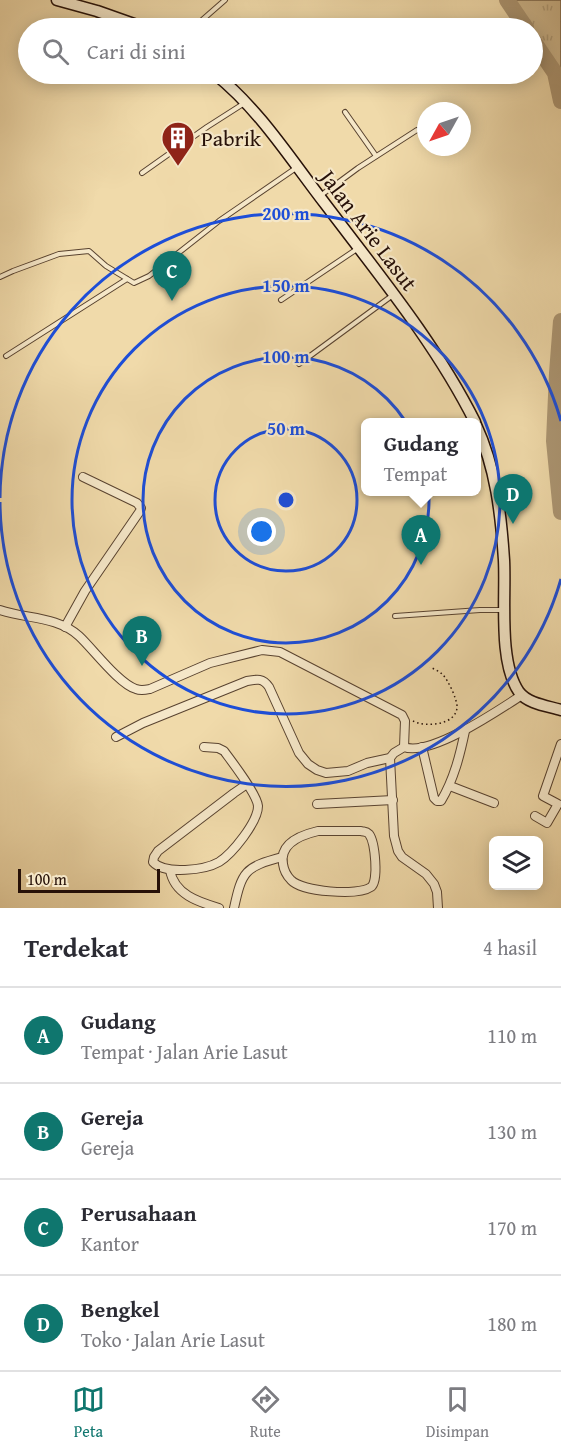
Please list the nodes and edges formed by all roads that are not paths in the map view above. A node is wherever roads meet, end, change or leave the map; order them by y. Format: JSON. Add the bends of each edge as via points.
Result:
{"nodes":[{"id":1,"x":57,"y":0,"type":"edge"},
{"id":2,"x":225,"y":0,"type":"edge"},
{"id":3,"x":117,"y":18,"type":"edge"},
{"id":4,"x":205,"y":18,"type":"edge"},
{"id":5,"x":225,"y":84,"type":"edge"},
{"id":6,"x":245,"y":103,"type":"junction"},
{"id":7,"x":345,"y":112,"type":"dead end"},
{"id":8,"x":417,"y":130,"type":"dead end"},
{"id":9,"x":376,"y":156,"type":"junction"},
{"id":10,"x":297,"y":167,"type":"junction"},
{"id":11,"x":142,"y":173,"type":"dead end"},
{"id":12,"x":319,"y":196,"type":"junction"},
{"id":13,"x":359,"y":248,"type":"junction"},
{"id":14,"x":0,"y":277,"type":"edge"},
{"id":15,"x":127,"y":279,"type":"junction"},
{"id":16,"x":394,"y":295,"type":"junction"},
{"id":17,"x":281,"y":300,"type":"dead end"},
{"id":18,"x":6,"y":356,"type":"dead end"},
{"id":19,"x":299,"y":364,"type":"dead end"},
{"id":20,"x":473,"y":418,"type":"edge"},
{"id":21,"x":481,"y":436,"type":"edge"},
{"id":22,"x":83,"y":477,"type":"dead end"},
{"id":23,"x":0,"y":610,"type":"edge"},
{"id":24,"x":505,"y":610,"type":"junction"},
{"id":25,"x":395,"y":616,"type":"dead end"},
{"id":26,"x":65,"y":627,"type":"junction"},
{"id":27,"x":522,"y":695,"type":"junction"},
{"id":28,"x":561,"y":710,"type":"edge"},
{"id":29,"x":465,"y":731,"type":"junction"},
{"id":30,"x":116,"y":737,"type":"dead end"},
{"id":31,"x":561,"y":744,"type":"edge"},
{"id":32,"x":204,"y":747,"type":"dead end"},
{"id":33,"x":404,"y":747,"type":"junction"},
{"id":34,"x":422,"y":747,"type":"junction"},
{"id":35,"x":390,"y":758,"type":"junction"},
{"id":36,"x":248,"y":784,"type":"junction"},
{"id":37,"x":450,"y":786,"type":"junction"},
{"id":38,"x":393,"y":800,"type":"junction"},
{"id":39,"x":317,"y":804,"type":"dead end"},
{"id":40,"x":494,"y":804,"type":"dead end"},
{"id":41,"x":535,"y":816,"type":"dead end"},
{"id":42,"x":282,"y":857,"type":"junction"},
{"id":43,"x":170,"y":870,"type":"junction"},
{"id":44,"x":219,"y":908,"type":"edge"},
{"id":45,"x":234,"y":908,"type":"edge"},
{"id":46,"x":438,"y":908,"type":"edge"}],
"edges":[{"from":1,"to":3,"type":"main road"},
{"from":2,"to":4,"type":"lane"},
{"from":5,"to":6,"type":"main road","name":"Jalan Arie Lasut"},
{"from":6,"to":10,"type":"main road","name":"Jalan Arie Lasut"},
{"from":6,"to":11,"type":"lane"},
{"from":7,"to":9,"type":"lane"},
{"from":8,"to":9,"type":"lane"},
{"from":9,"to":12,"type":"lane"},
{"from":10,"to":12,"type":"main road","name":"Jalan Arie Lasut"},
{"from":10,"to":15,"type":"lane","via":[[149,276],[134,282]]},
{"from":12,"to":13,"type":"main road","name":"Jalan Arie Lasut"},
{"from":13,"to":16,"type":"main road","name":"Jalan Arie Lasut"},
{"from":13,"to":17,"type":"lane"},
{"from":14,"to":15,"type":"lane","via":[[59,254],[89,251]]},
{"from":15,"to":18,"type":"lane"},
{"from":16,"to":19,"type":"lane"},
{"from":16,"to":20,"type":"main road","name":"Jalan Arie Lasut"},
{"from":21,"to":24,"type":"main road","name":"Jalan Arie Lasut","via":[[500,512]]},
{"from":22,"to":26,"type":"street","via":[[141,508]]},
{"from":23,"to":26,"type":"street"},
{"from":24,"to":25,"type":"lane"},
{"from":24,"to":27,"type":"main road","name":"Jalan Arie Lasut","via":[[509,667]]},
{"from":26,"to":33,"type":"street","via":[[128,685],[140,690],[210,663],[262,650],[280,652],[402,715]]},
{"from":27,"to":28,"type":"main road"},
{"from":27,"to":29,"type":"street"},
{"from":29,"to":34,"type":"street"},
{"from":29,"to":37,"type":"street"},
{"from":30,"to":35,"type":"street","via":[[258,679],[269,687],[298,753],[317,770],[340,773]]},
{"from":31,"to":41,"type":"street","via":[[543,796],[558,804],[547,823]]},
{"from":32,"to":36,"type":"street","via":[[224,751]]},
{"from":33,"to":34,"type":"street"},
{"from":33,"to":35,"type":"street"},
{"from":34,"to":37,"type":"street","via":[[435,800],[441,801]]},
{"from":35,"to":38,"type":"street"},
{"from":36,"to":43,"type":"street","via":[[158,851],[153,862]]},
{"from":36,"to":43,"type":"street","via":[[258,806],[255,820],[234,848],[211,865]]},
{"from":37,"to":40,"type":"street"},
{"from":38,"to":39,"type":"street"},
{"from":38,"to":46,"type":"street","via":[[398,851],[434,884]]},
{"from":42,"to":42,"type":"street","via":[[287,846],[305,834],[365,832],[372,842],[375,879],[369,888],[351,891],[308,888],[289,879]]},
{"from":42,"to":45,"type":"street","via":[[252,867],[244,875]]},
{"from":43,"to":44,"type":"street","via":[[175,885],[183,893]]}]}
